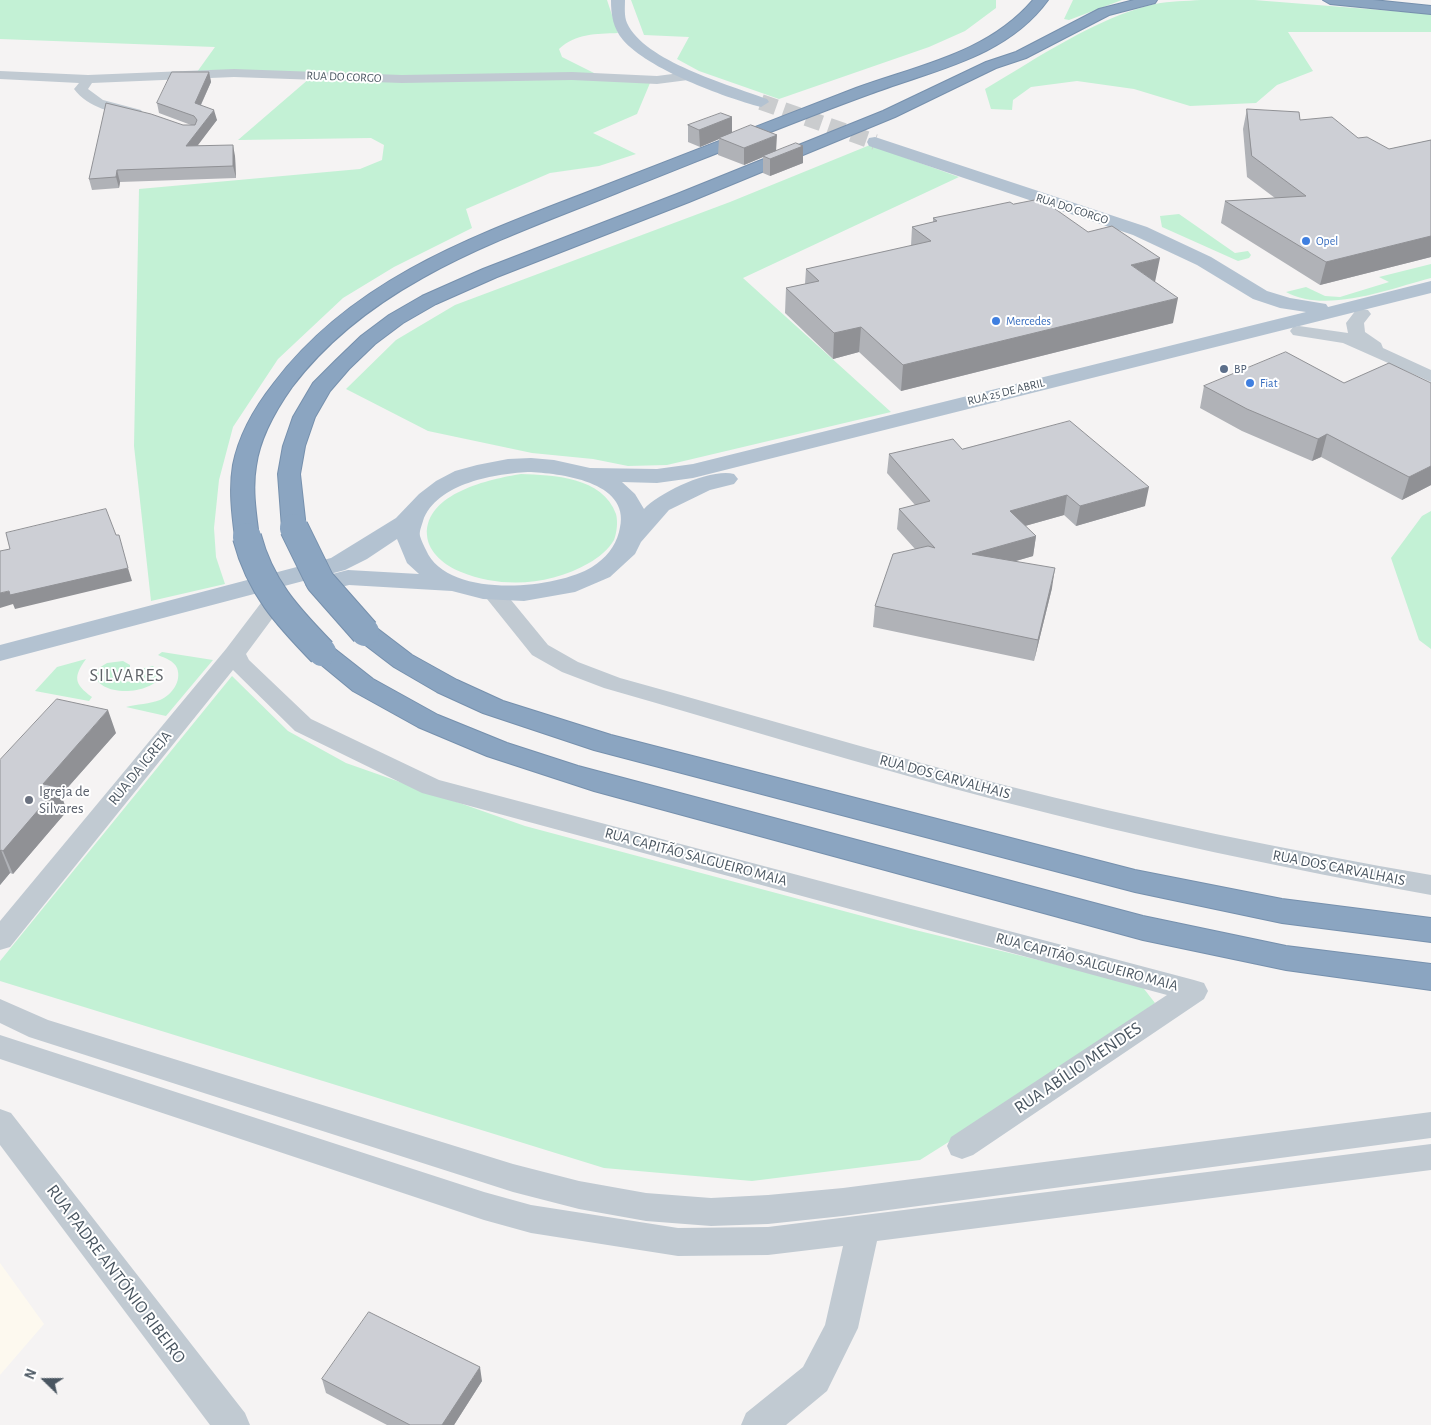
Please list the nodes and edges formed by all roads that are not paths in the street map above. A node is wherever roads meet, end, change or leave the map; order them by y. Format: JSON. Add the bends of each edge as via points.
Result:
{"nodes":[{"id":1,"x":618,"y":0,"type":"edge"},
{"id":2,"x":1041,"y":0,"type":"edge"},
{"id":3,"x":1150,"y":0,"type":"edge"},
{"id":4,"x":1330,"y":0,"type":"edge"},
{"id":5,"x":1431,"y":10,"type":"edge"},
{"id":6,"x":1009,"y":13,"type":"dead end"},
{"id":7,"x":1029,"y":35,"type":"dead end"},
{"id":8,"x":991,"y":65,"type":"junction"},
{"id":9,"x":913,"y":72,"type":"junction"},
{"id":10,"x":0,"y":75,"type":"edge"},
{"id":11,"x":688,"y":76,"type":"junction"},
{"id":12,"x":88,"y":79,"type":"junction"},
{"id":13,"x":761,"y":102,"type":"tunnel mouth"},
{"id":14,"x":150,"y":116,"type":"edge"},
{"id":15,"x":875,"y":142,"type":"tunnel mouth"},
{"id":16,"x":1431,"y":287,"type":"edge"},
{"id":17,"x":1260,"y":295,"type":"junction"},
{"id":18,"x":1431,"y":298,"type":"edge"},
{"id":19,"x":1334,"y":309,"type":"junction"},
{"id":20,"x":1362,"y":314,"type":"junction"},
{"id":21,"x":1262,"y":328,"type":"junction"},
{"id":22,"x":1299,"y":331,"type":"junction"},
{"id":23,"x":1385,"y":354,"type":"junction"},
{"id":24,"x":1431,"y":377,"type":"edge"},
{"id":25,"x":580,"y":470,"type":"junction"},
{"id":26,"x":413,"y":517,"type":"junction"},
{"id":27,"x":634,"y":536,"type":"junction"},
{"id":28,"x":452,"y":584,"type":"junction"},
{"id":29,"x":494,"y":594,"type":"junction"},
{"id":30,"x":278,"y":596,"type":"junction"},
{"id":31,"x":0,"y":653,"type":"edge"},
{"id":32,"x":234,"y":654,"type":"junction"},
{"id":33,"x":0,"y":668,"type":"edge"},
{"id":34,"x":1431,"y":885,"type":"edge"},
{"id":35,"x":1431,"y":930,"type":"edge"},
{"id":36,"x":0,"y":940,"type":"edge"},
{"id":37,"x":1431,"y":977,"type":"edge"},
{"id":38,"x":1194,"y":990,"type":"joint"},
{"id":39,"x":0,"y":1010,"type":"edge"},
{"id":40,"x":0,"y":1047,"type":"edge"},
{"id":41,"x":0,"y":1122,"type":"edge"},
{"id":42,"x":1431,"y":1125,"type":"edge"},
{"id":43,"x":962,"y":1146,"type":"dead end"},
{"id":44,"x":1431,"y":1157,"type":"edge"},
{"id":45,"x":863,"y":1231,"type":"junction"},
{"id":46,"x":232,"y":1425,"type":"edge"},
{"id":47,"x":759,"y":1425,"type":"edge"}],
"edges":[{"from":1,"to":11,"type":"main road","name":"RUA DO CORGO","via":[[620,24],[629,36],[654,57]]},
{"from":2,"to":9,"type":"highway","via":[[1026,18],[963,58]]},
{"from":3,"to":8,"type":"highway","via":[[1104,12],[1021,55]]},
{"from":4,"to":5,"type":"highway"},
{"from":6,"to":9,"type":"highway","via":[[990,30]]},
{"from":7,"to":8,"type":"highway"},
{"from":8,"to":35,"type":"highway","bridge":true,"via":[[889,114],[460,285],[396,319],[368,340],[321,388],[304,417],[294,446],[289,474],[294,528],[320,581],[365,632],[403,661],[447,686],[521,717],[613,745],[1135,881],[1282,911]]},
{"from":9,"to":37,"type":"highway","bridge":true,"via":[[488,239],[401,282],[362,306],[303,357],[264,413],[251,441],[243,475],[244,511],[247,537],[257,570],[293,623],[322,652],[361,683],[447,730],[501,751],[594,781],[1115,920],[1277,956]]},
{"from":10,"to":12,"type":"street","name":"RUA DO CORGO"},
{"from":11,"to":12,"type":"street","name":"RUA DO CORGO","via":[[639,80],[595,76],[402,79],[234,73]]},
{"from":11,"to":13,"type":"main road","name":"RUA DO CORGO"},
{"from":12,"to":14,"type":"street","via":[[81,89],[87,98]]},
{"from":15,"to":17,"type":"main road","name":"RUA DO CORGO","via":[[1140,231],[1204,261]]},
{"from":16,"to":19,"type":"main road","name":"RUA 25 DE ABRIL"},
{"from":17,"to":19,"type":"main road","name":"RUA DO CORGO","via":[[1287,304]]},
{"from":17,"to":21,"type":"main road","via":[[1269,318]]},
{"from":18,"to":20,"type":"main road","name":"RUA 25 DE ABRIL"},
{"from":19,"to":21,"type":"main road","name":"RUA 25 DE ABRIL"},
{"from":20,"to":22,"type":"main road","name":"RUA 25 DE ABRIL"},
{"from":20,"to":23,"type":"street","via":[[1355,323],[1357,334]]},
{"from":21,"to":25,"type":"main road","name":"RUA 25 DE ABRIL","via":[[672,476],[632,477]]},
{"from":22,"to":23,"type":"street","via":[[1347,338]]},
{"from":22,"to":27,"type":"main road","name":"RUA 25 DE ABRIL","via":[[702,485],[661,506]]},
{"from":23,"to":24,"type":"street"},
{"from":25,"to":26,"type":"main road","via":[[548,465],[514,465],[481,471],[452,482],[428,498]]},
{"from":25,"to":27,"type":"main road","via":[[606,481],[626,497],[635,516]]},
{"from":26,"to":28,"type":"main road","via":[[408,536],[413,554],[428,571]]},
{"from":26,"to":31,"type":"main road","via":[[343,562]]},
{"from":27,"to":29,"type":"main road","name":"RUA 25 DE ABRIL","via":[[622,556],[599,573],[568,586],[532,594]]},
{"from":28,"to":29,"type":"main road","name":"RUA 25 DE ABRIL"},
{"from":28,"to":30,"type":"main road","via":[[348,577]]},
{"from":29,"to":34,"type":"street","name":"RUA DOS CARVALHAIS","via":[[540,650],[570,667],[612,683],[1027,799],[1322,866]]},
{"from":30,"to":32,"type":"street","name":"RUA DA IGREJA"},
{"from":30,"to":33,"type":"main road"},
{"from":32,"to":36,"type":"street","name":"RUA DA IGREJA"},
{"from":32,"to":38,"type":"street","name":"RUA CAPITÃO SALGUEIRO MAIA","via":[[241,665],[303,724],[431,787]]},
{"from":38,"to":43,"type":"street","name":"RUA ABÍLIO MENDES"},
{"from":39,"to":42,"type":"street","via":[[39,1028],[522,1181],[614,1203],[693,1211],[760,1210],[843,1202]]},
{"from":40,"to":45,"type":"street","via":[[531,1219],[678,1242],[768,1241]]},
{"from":41,"to":46,"type":"street","name":"RUA PADRE ANTÓNIO RIBEIRO"},
{"from":44,"to":45,"type":"street"},
{"from":45,"to":47,"type":"street","via":[[841,1328],[815,1379]]}]}
